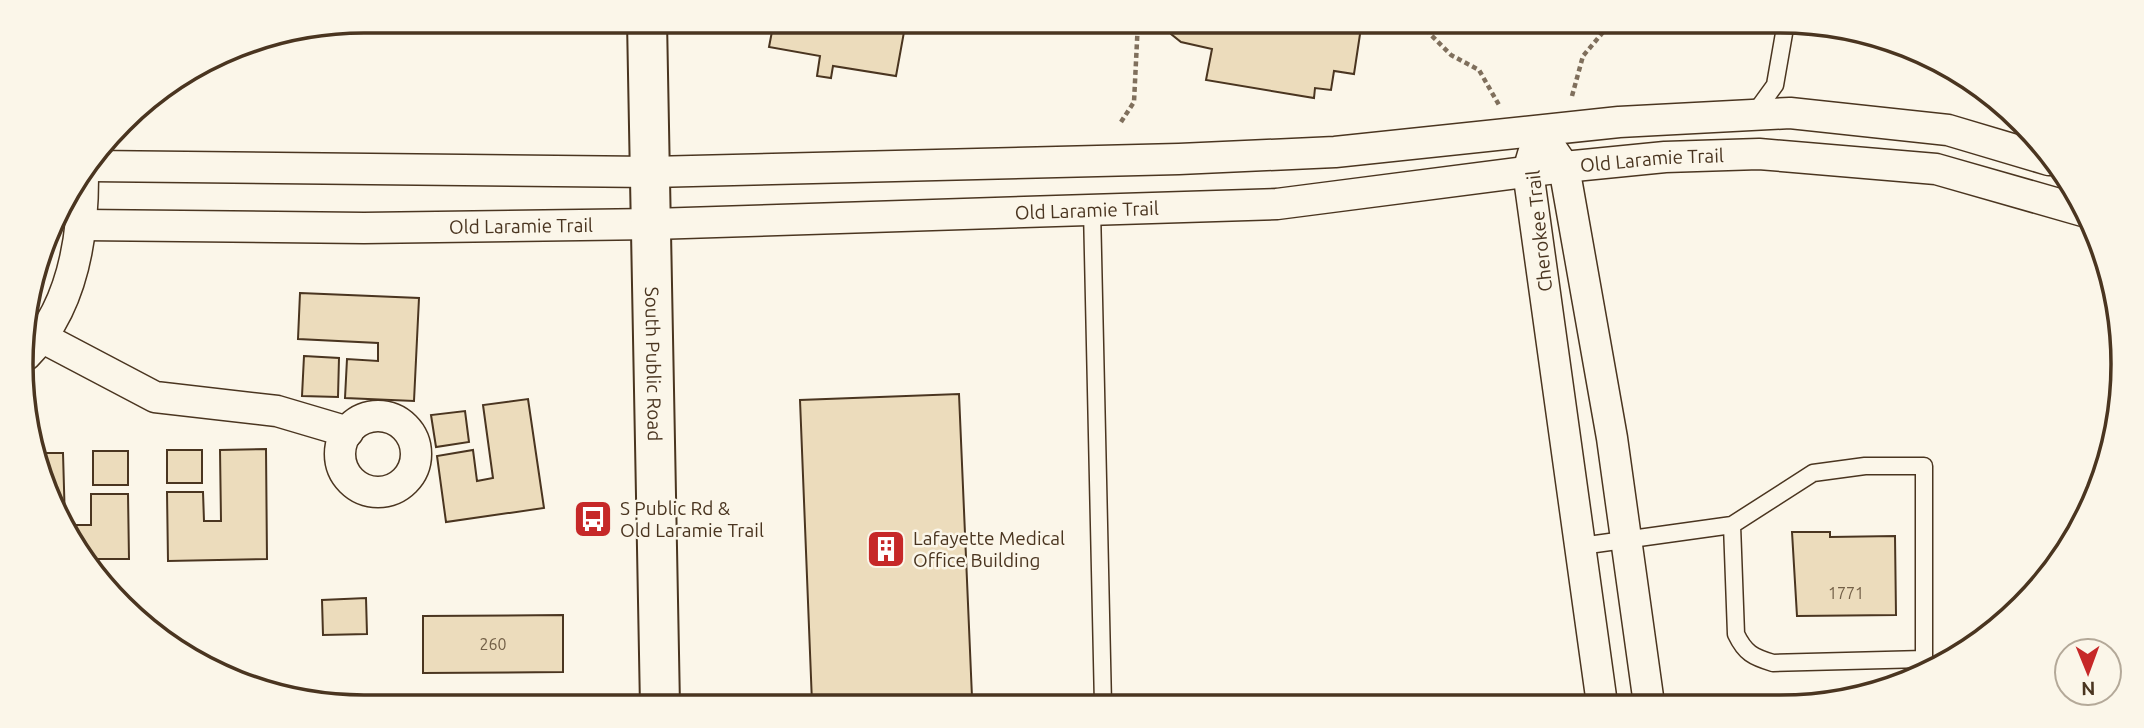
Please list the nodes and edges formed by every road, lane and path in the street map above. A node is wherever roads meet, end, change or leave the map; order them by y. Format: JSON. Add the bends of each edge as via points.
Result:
{"nodes":[{"id":1,"x":647,"y":33,"type":"edge"},
{"id":2,"x":1138,"y":33,"type":"edge"},
{"id":3,"x":1430,"y":33,"type":"edge"},
{"id":4,"x":1602,"y":33,"type":"edge"},
{"id":5,"x":1784,"y":33,"type":"edge"},
{"id":6,"x":1572,"y":96,"type":"dead end"},
{"id":7,"x":1500,"y":106,"type":"dead end"},
{"id":8,"x":1754,"y":114,"type":"junction"},
{"id":9,"x":1121,"y":121,"type":"dead end"},
{"id":10,"x":1539,"y":131,"type":"junction"},
{"id":11,"x":2037,"y":156,"type":"edge"},
{"id":12,"x":100,"y":166,"type":"edge"},
{"id":13,"x":1564,"y":167,"type":"junction"},
{"id":14,"x":1528,"y":171,"type":"junction"},
{"id":15,"x":651,"y":172,"type":"junction"},
{"id":16,"x":83,"y":190,"type":"edge"},
{"id":17,"x":2069,"y":205,"type":"edge"},
{"id":18,"x":1092,"y":209,"type":"junction"},
{"id":19,"x":653,"y":224,"type":"junction"},
{"id":20,"x":83,"y":225,"type":"junction"},
{"id":21,"x":35,"y":346,"type":"edge"},
{"id":22,"x":348,"y":432,"type":"dead end"},
{"id":23,"x":1732,"y":525,"type":"junction"},
{"id":24,"x":1627,"y":537,"type":"junction"},
{"id":25,"x":1581,"y":545,"type":"junction"},
{"id":26,"x":660,"y":695,"type":"edge"},
{"id":27,"x":1103,"y":695,"type":"edge"},
{"id":28,"x":1601,"y":695,"type":"edge"},
{"id":29,"x":1647,"y":695,"type":"edge"}],
"edges":[{"from":1,"to":15,"type":"street","name":"South Public Road"},
{"from":2,"to":9,"type":"path","via":[[1134,103]]},
{"from":3,"to":7,"type":"path","via":[[1451,55],[1479,70]]},
{"from":4,"to":6,"type":"path","via":[[1583,57]]},
{"from":5,"to":8,"type":"lane","via":[[1775,85]]},
{"from":8,"to":10,"type":"street","name":"Old Laramie Trail"},
{"from":8,"to":11,"type":"street","name":"Old Laramie Trail","via":[[1790,113],[1948,130]]},
{"from":10,"to":13,"type":"street","name":"Cherokee Trail"},
{"from":10,"to":14,"type":"street","name":"Cherokee Trail"},
{"from":10,"to":15,"type":"street","name":"Old Laramie Trail","via":[[1335,152]]},
{"from":12,"to":15,"type":"street","name":"Old Laramie Trail"},
{"from":13,"to":14,"type":"street","name":"Old Laramie Trail"},
{"from":13,"to":17,"type":"street","name":"Old Laramie Trail","via":[[1759,153],[1936,169]]},
{"from":13,"to":24,"type":"street","name":"Cherokee Trail"},
{"from":14,"to":18,"type":"street","name":"Old Laramie Trail","via":[[1277,204]]},
{"from":14,"to":25,"type":"street","name":"Cherokee Trail"},
{"from":15,"to":19,"type":"street","name":"South Public Road"},
{"from":16,"to":20,"type":"street"},
{"from":18,"to":19,"type":"street","name":"Old Laramie Trail"},
{"from":18,"to":27,"type":"lane"},
{"from":19,"to":20,"type":"street","name":"Old Laramie Trail"},
{"from":19,"to":26,"type":"street","name":"South Public Road"},
{"from":20,"to":21,"type":"street","via":[[65,296]]},
{"from":21,"to":22,"type":"street","via":[[155,397],[277,411]]},
{"from":23,"to":23,"type":"lane","via":[[1813,473],[1865,466],[1924,466],[1924,659],[1773,663],[1752,657],[1736,634]]},
{"from":23,"to":24,"type":"lane"},
{"from":24,"to":25,"type":"lane"},
{"from":24,"to":29,"type":"street","name":"Cherokee Trail"},
{"from":25,"to":28,"type":"street","name":"Cherokee Trail"}]}
